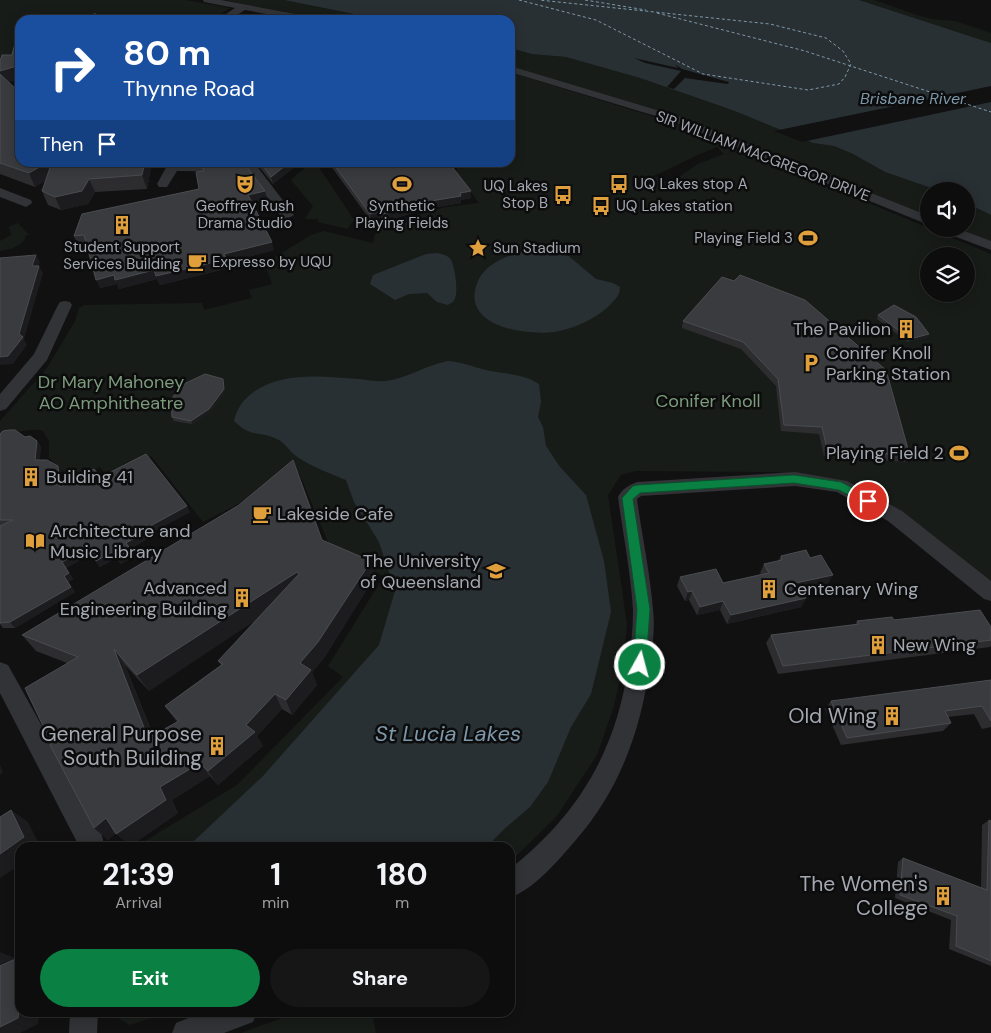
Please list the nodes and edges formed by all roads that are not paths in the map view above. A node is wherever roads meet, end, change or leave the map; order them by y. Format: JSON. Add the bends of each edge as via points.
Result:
{"nodes":[{"id":1,"x":207,"y":0,"type":"edge"},
{"id":2,"x":244,"y":7,"type":"junction"},
{"id":3,"x":230,"y":15,"type":"edge"},
{"id":4,"x":285,"y":15,"type":"edge"},
{"id":5,"x":515,"y":71,"type":"edge"},
{"id":6,"x":173,"y":167,"type":"edge"},
{"id":7,"x":226,"y":167,"type":"edge"},
{"id":8,"x":163,"y":184,"type":"dead end"},
{"id":9,"x":0,"y":192,"type":"edge"},
{"id":10,"x":26,"y":203,"type":"dead end"},
{"id":11,"x":287,"y":215,"type":"dead end"},
{"id":12,"x":920,"y":217,"type":"edge"},
{"id":13,"x":968,"y":237,"type":"edge"},
{"id":14,"x":991,"y":246,"type":"edge"},
{"id":15,"x":65,"y":305,"type":"dead end"},
{"id":16,"x":0,"y":405,"type":"edge"},
{"id":17,"x":991,"y":593,"type":"edge"},
{"id":18,"x":0,"y":672,"type":"edge"},
{"id":19,"x":92,"y":842,"type":"edge"},
{"id":20,"x":515,"y":881,"type":"edge"},
{"id":21,"x":84,"y":1017,"type":"edge"},
{"id":22,"x":229,"y":1017,"type":"edge"},
{"id":23,"x":84,"y":1033,"type":"edge"},
{"id":24,"x":186,"y":1033,"type":"edge"}],
"edges":[{"from":1,"to":2,"type":"street"},
{"from":2,"to":3,"type":"street"},
{"from":2,"to":4,"type":"street"},
{"from":5,"to":12,"type":"street","name":"SIR WILLIAM MACGREGOR DRIVE","via":[[676,119]]},
{"from":6,"to":8,"type":"street"},
{"from":7,"to":11,"type":"street","via":[[256,170]]},
{"from":9,"to":10,"type":"street"},
{"from":13,"to":14,"type":"street"},
{"from":15,"to":16,"type":"street","via":[[41,356]]},
{"from":17,"to":20,"type":"street","via":[[895,516],[841,486],[794,479],[637,489],[627,498],[643,609],[643,636],[635,696],[622,741],[604,781],[581,816],[544,858]]},
{"from":18,"to":19,"type":"street"},
{"from":21,"to":23,"type":"street"},
{"from":22,"to":24,"type":"street"}]}
